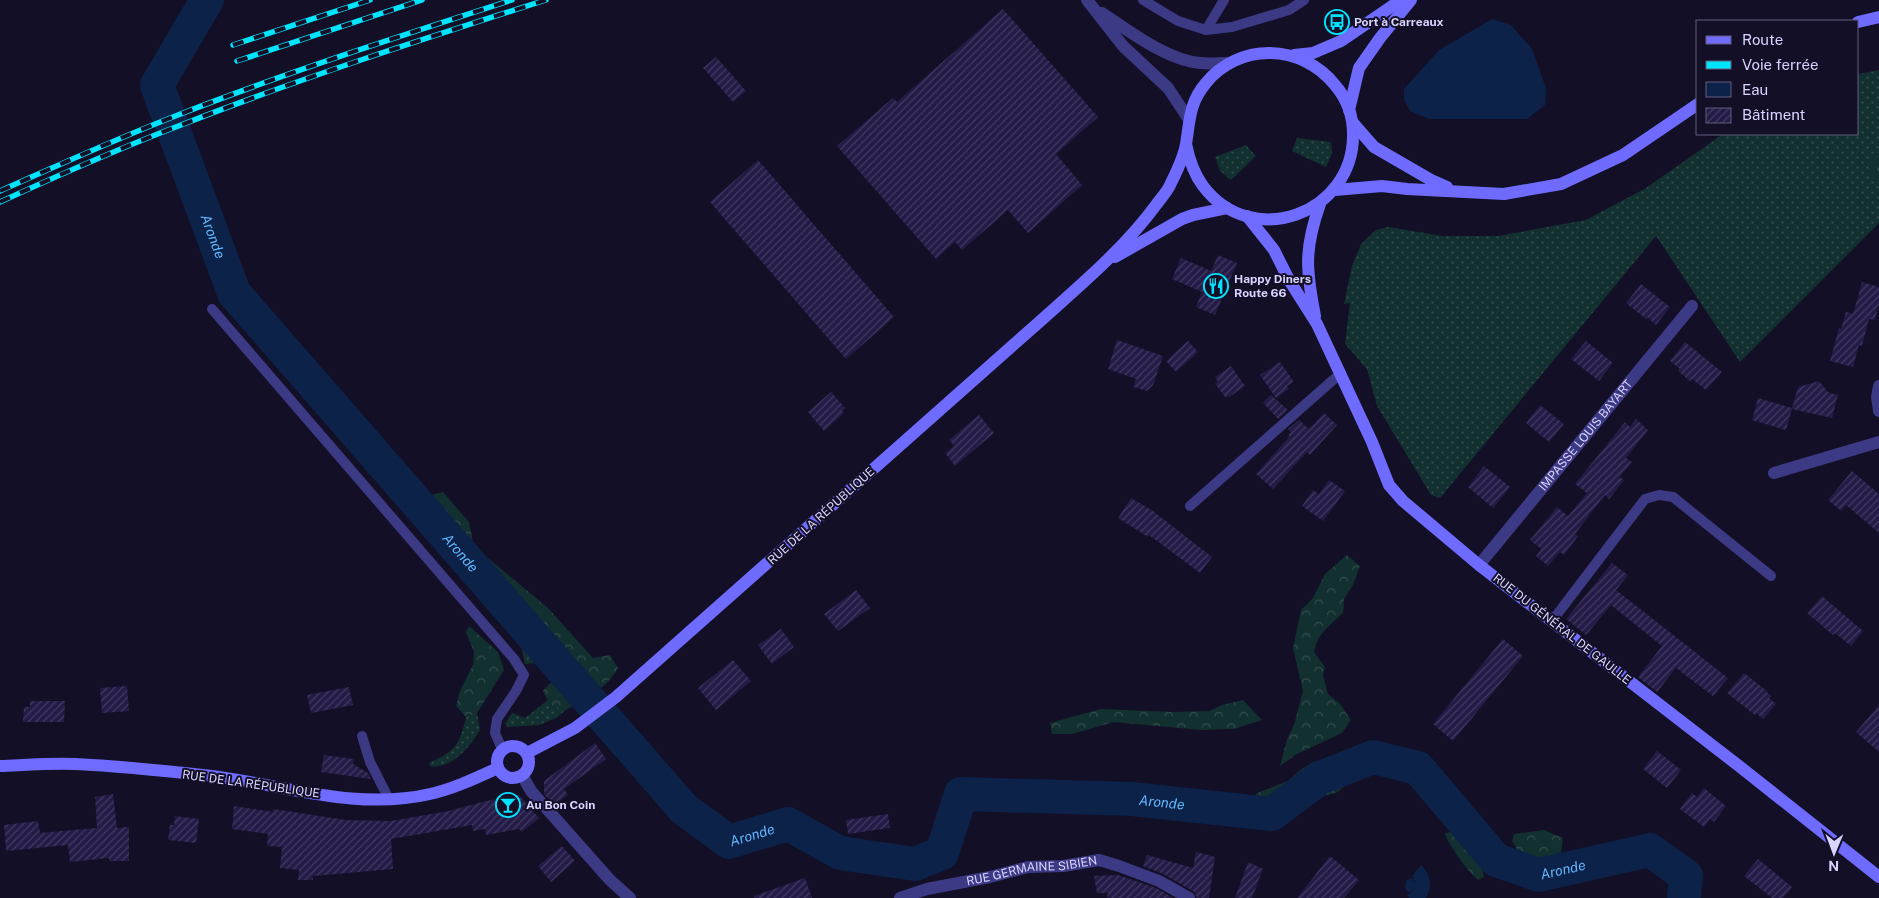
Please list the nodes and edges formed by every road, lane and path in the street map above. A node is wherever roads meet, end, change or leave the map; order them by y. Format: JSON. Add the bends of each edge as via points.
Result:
{"nodes":[{"id":1,"x":1143,"y":0,"type":"edge"},
{"id":2,"x":1224,"y":0,"type":"edge"},
{"id":3,"x":1304,"y":0,"type":"edge"},
{"id":4,"x":1401,"y":0,"type":"edge"},
{"id":5,"x":1411,"y":0,"type":"edge"},
{"id":6,"x":1090,"y":3,"type":"edge"},
{"id":7,"x":1879,"y":17,"type":"edge"},
{"id":8,"x":1859,"y":22,"type":"edge"},
{"id":9,"x":1206,"y":30,"type":"junction"},
{"id":10,"x":1293,"y":56,"type":"junction"},
{"id":11,"x":1228,"y":63,"type":"junction"},
{"id":12,"x":1696,"y":105,"type":"edge"},
{"id":13,"x":1350,"y":110,"type":"junction"},
{"id":14,"x":1188,"y":118,"type":"junction"},
{"id":15,"x":1353,"y":123,"type":"junction"},
{"id":16,"x":1186,"y":144,"type":"junction"},
{"id":17,"x":1335,"y":190,"type":"junction"},
{"id":18,"x":1456,"y":190,"type":"junction"},
{"id":19,"x":1320,"y":204,"type":"junction"},
{"id":20,"x":1227,"y":208,"type":"junction"},
{"id":21,"x":1247,"y":216,"type":"junction"},
{"id":22,"x":1104,"y":263,"type":"junction"},
{"id":23,"x":1692,"y":306,"type":"dead end"},
{"id":24,"x":212,"y":310,"type":"dead end"},
{"id":25,"x":1317,"y":324,"type":"junction"},
{"id":26,"x":1341,"y":374,"type":"junction"},
{"id":27,"x":1879,"y":386,"type":"edge"},
{"id":28,"x":1879,"y":411,"type":"edge"},
{"id":29,"x":1879,"y":442,"type":"edge"},
{"id":30,"x":1774,"y":473,"type":"dead end"},
{"id":31,"x":1190,"y":506,"type":"dead end"},
{"id":32,"x":1480,"y":566,"type":"junction"},
{"id":33,"x":1771,"y":576,"type":"dead end"},
{"id":34,"x":1552,"y":621,"type":"junction"},
{"id":35,"x":362,"y":736,"type":"dead end"},
{"id":36,"x":502,"y":749,"type":"junction"},
{"id":37,"x":527,"y":753,"type":"junction"},
{"id":38,"x":0,"y":766,"type":"edge"},
{"id":39,"x":498,"y":768,"type":"junction"},
{"id":40,"x":522,"y":775,"type":"junction"},
{"id":41,"x":389,"y":799,"type":"junction"},
{"id":42,"x":1879,"y":877,"type":"edge"},
{"id":43,"x":630,"y":898,"type":"edge"},
{"id":44,"x":900,"y":898,"type":"edge"},
{"id":45,"x":1189,"y":898,"type":"edge"}],
"edges":[{"from":1,"to":9,"type":"lane","via":[[1178,21]]},
{"from":2,"to":9,"type":"lane"},
{"from":3,"to":9,"type":"lane","via":[[1289,10],[1232,27]]},
{"from":4,"to":10,"type":"main road","via":[[1341,41],[1313,53]]},
{"from":5,"to":13,"type":"main road","via":[[1359,68]]},
{"from":6,"to":11,"type":"street","via":[[1135,35],[1175,56],[1199,63]]},
{"from":6,"to":14,"type":"street","via":[[1123,46],[1168,88]]},
{"from":7,"to":8,"type":"main road"},
{"from":10,"to":11,"type":"main road","via":[[1268,53]]},
{"from":10,"to":13,"type":"main road","via":[[1328,76],[1341,91]]},
{"from":11,"to":14,"type":"main road","via":[[1205,83]]},
{"from":12,"to":18,"type":"main road","via":[[1623,155],[1561,184],[1504,194]]},
{"from":13,"to":15,"type":"main road"},
{"from":14,"to":16,"type":"main road"},
{"from":15,"to":17,"type":"main road","via":[[1353,147],[1347,170]]},
{"from":15,"to":18,"type":"main road","via":[[1374,147],[1431,180]]},
{"from":16,"to":20,"type":"main road","via":[[1194,172],[1203,186]]},
{"from":16,"to":22,"type":"main road","name":"RUE DE LA RÉPUBLIQUE","via":[[1171,185]]},
{"from":17,"to":18,"type":"main road","via":[[1382,186]]},
{"from":17,"to":19,"type":"main road"},
{"from":19,"to":21,"type":"main road","via":[[1283,219],[1263,220]]},
{"from":19,"to":25,"type":"main road","name":"RUE DU GÉNÉRAL DE GAULLE","via":[[1311,228],[1307,265]]},
{"from":20,"to":21,"type":"main road"},
{"from":20,"to":22,"type":"main road","name":"RUE DE LA RÉPUBLIQUE","via":[[1182,219]]},
{"from":21,"to":25,"type":"main road","name":"RUE DU GÉNÉRAL DE GAULLE","via":[[1274,250]]},
{"from":22,"to":37,"type":"main road","name":"RUE DE LA RÉPUBLIQUE","via":[[616,697],[581,724]]},
{"from":23,"to":32,"type":"street","name":"IMPASSE LOUIS BAYART"},
{"from":24,"to":36,"type":"lane","via":[[514,659],[524,675],[497,719],[495,733]]},
{"from":25,"to":26,"type":"main road","name":"RUE DU GÉNÉRAL DE GAULLE"},
{"from":26,"to":31,"type":"lane"},
{"from":26,"to":32,"type":"main road","name":"RUE DU GÉNÉRAL DE GAULLE","via":[[1389,485],[1433,528]]},
{"from":27,"to":28,"type":"street"},
{"from":29,"to":30,"type":"street"},
{"from":32,"to":34,"type":"main road","name":"RUE DU GÉNÉRAL DE GAULLE"},
{"from":33,"to":34,"type":"lane","via":[[1673,497],[1659,495],[1645,499]]},
{"from":34,"to":42,"type":"main road","name":"RUE DU GÉNÉRAL DE GAULLE"},
{"from":35,"to":41,"type":"lane","via":[[370,762]]},
{"from":36,"to":37,"type":"main road","via":[[518,746]]},
{"from":36,"to":39,"type":"main road","via":[[497,757]]},
{"from":37,"to":40,"type":"main road","via":[[528,768]]},
{"from":38,"to":41,"type":"main road","name":"RUE DE LA RÉPUBLIQUE","via":[[74,764],[144,769],[355,799]]},
{"from":39,"to":40,"type":"main road","via":[[507,777]]},
{"from":39,"to":41,"type":"main road","name":"RUE DE LA RÉPUBLIQUE","via":[[430,794]]},
{"from":40,"to":43,"type":"street","via":[[531,791]]},
{"from":44,"to":45,"type":"street","name":"RUE GERMAINE SIBIEN","via":[[1028,867],[1099,860],[1158,881]]}]}
